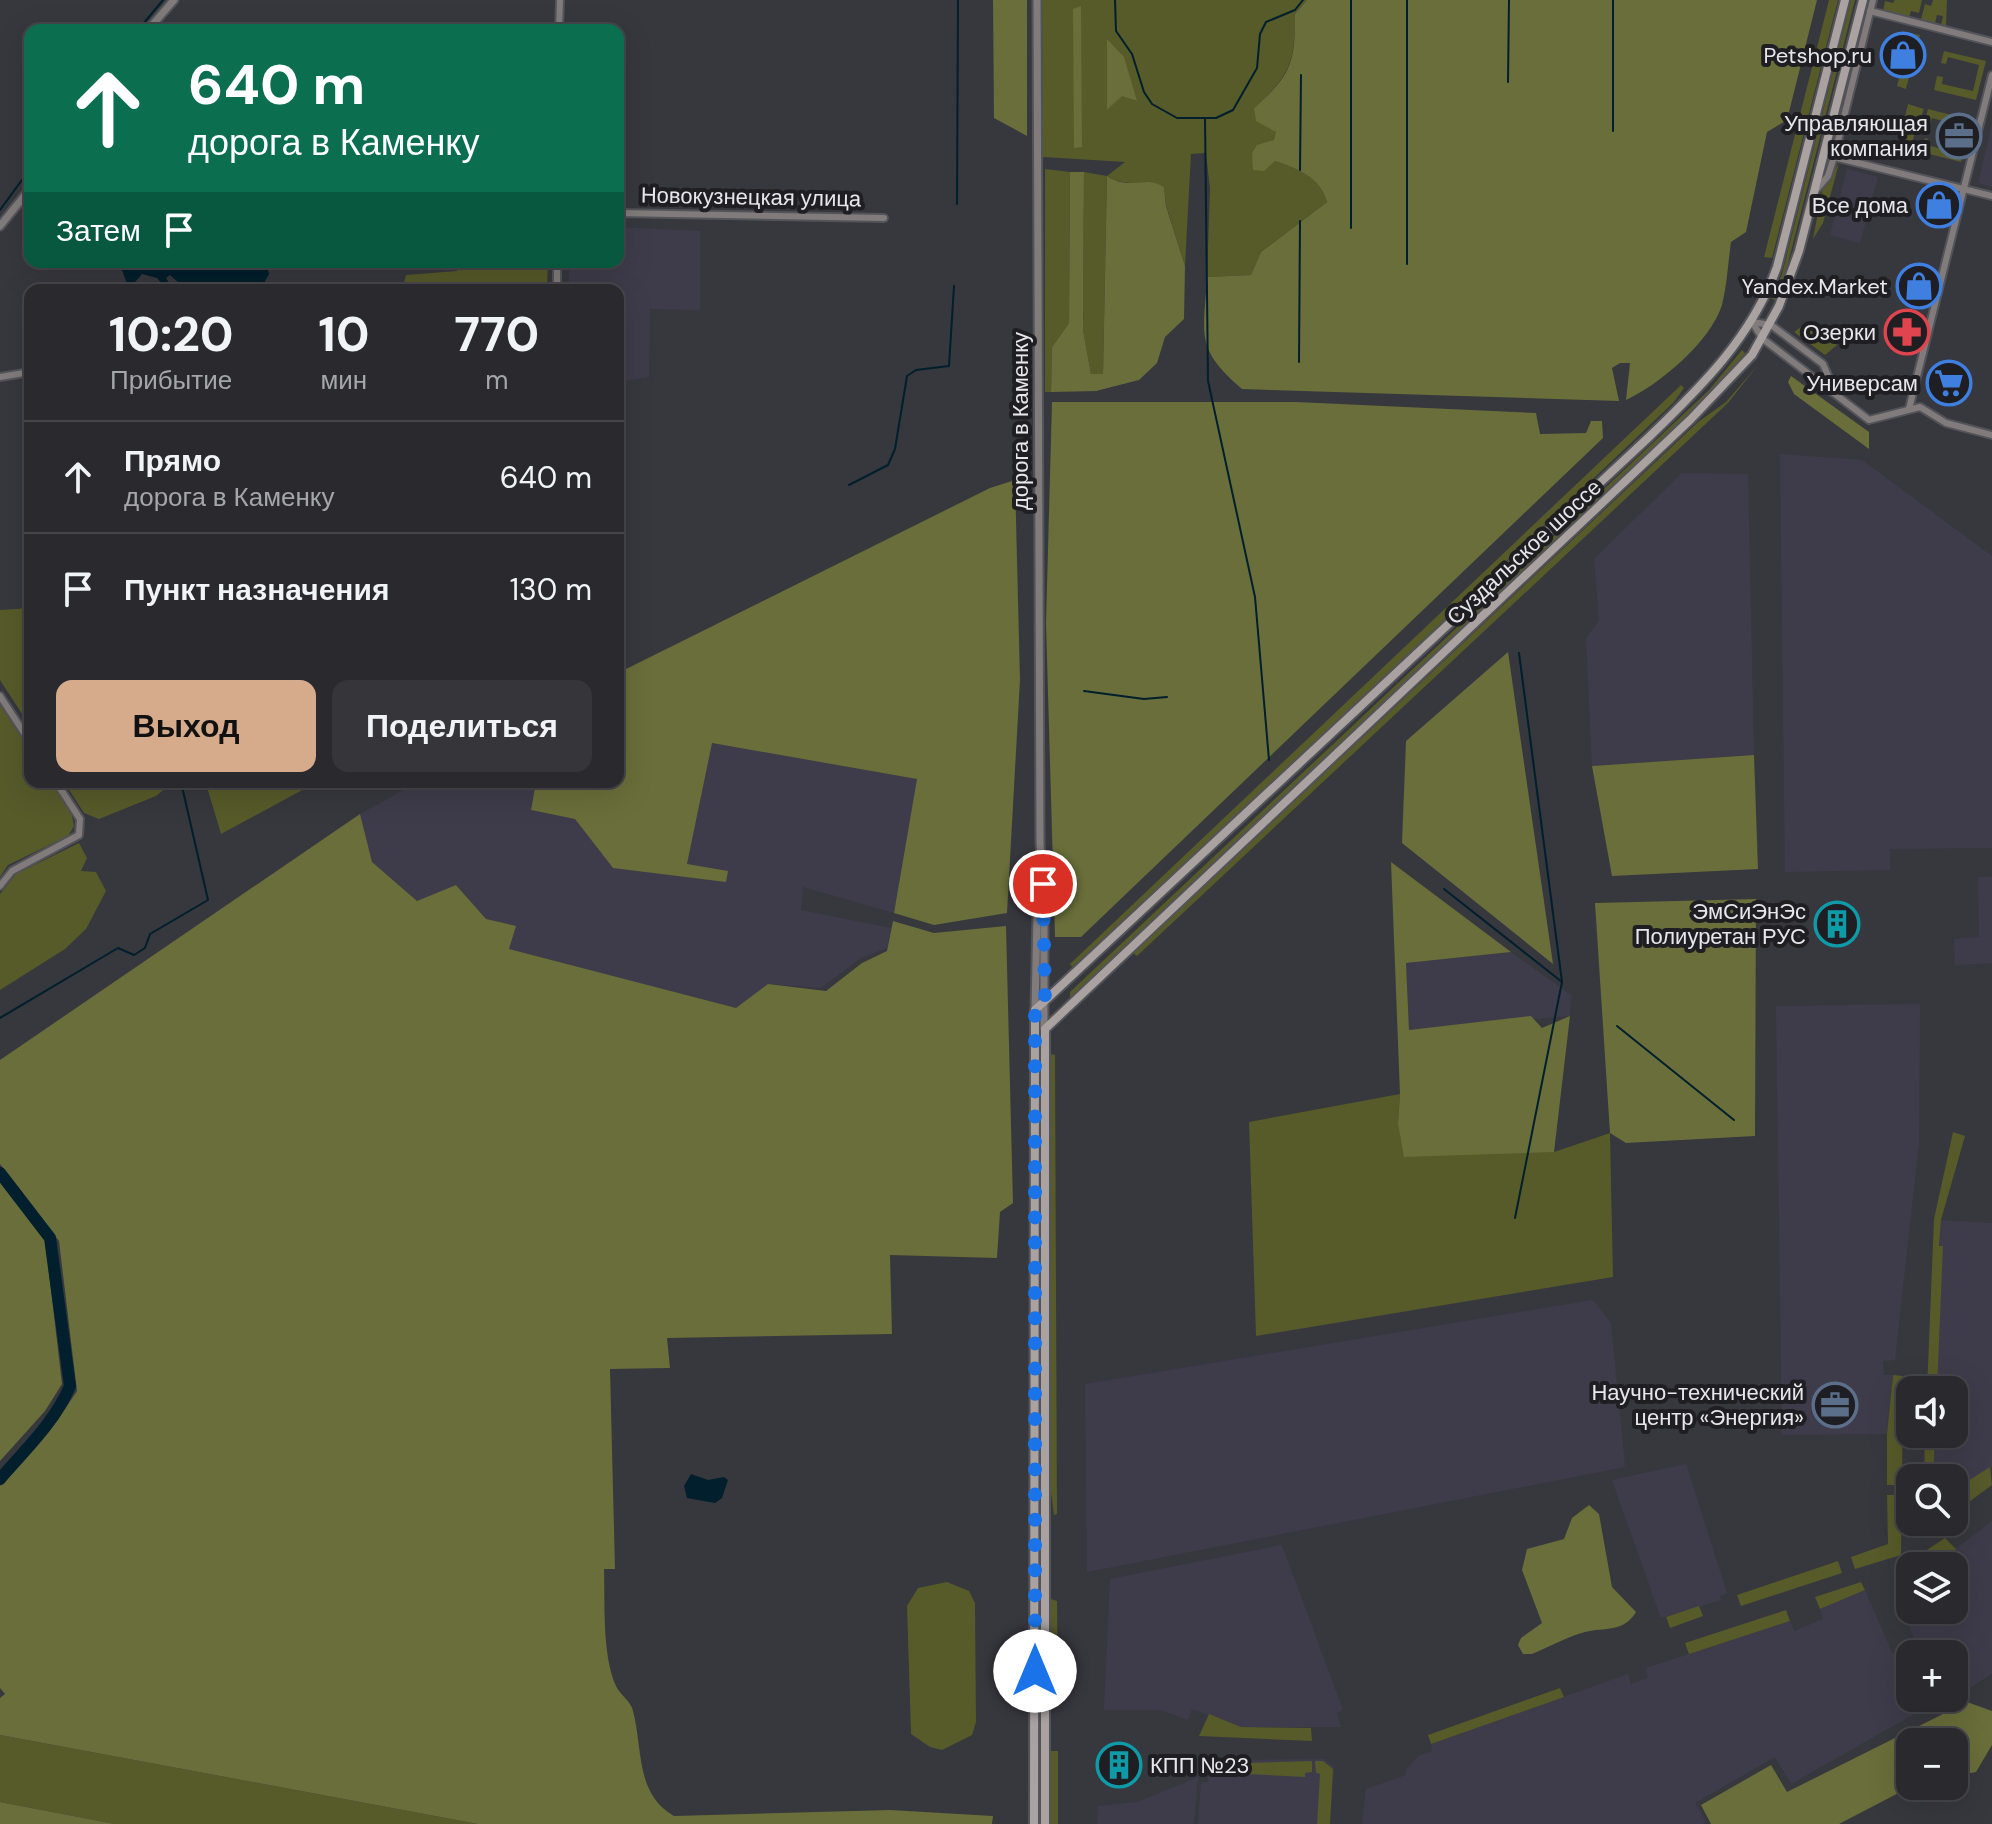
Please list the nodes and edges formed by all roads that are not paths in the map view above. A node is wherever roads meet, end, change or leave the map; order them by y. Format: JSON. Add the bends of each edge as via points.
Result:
{"nodes":[{"id":1,"x":174,"y":0,"type":"edge"},
{"id":2,"x":560,"y":0,"type":"edge"},
{"id":3,"x":1037,"y":0,"type":"edge"},
{"id":4,"x":1845,"y":0,"type":"edge"},
{"id":5,"x":1863,"y":0,"type":"edge"},
{"id":6,"x":1873,"y":0,"type":"edge"},
{"id":7,"x":1870,"y":11,"type":"junction"},
{"id":8,"x":153,"y":24,"type":"edge"},
{"id":9,"x":559,"y":24,"type":"edge"},
{"id":10,"x":1992,"y":42,"type":"edge"},
{"id":11,"x":1992,"y":75,"type":"edge"},
{"id":12,"x":1834,"y":157,"type":"junction"},
{"id":13,"x":1963,"y":189,"type":"junction"},
{"id":14,"x":1812,"y":195,"type":"junction"},
{"id":15,"x":24,"y":196,"type":"edge"},
{"id":16,"x":1992,"y":196,"type":"edge"},
{"id":17,"x":624,"y":213,"type":"edge"},
{"id":18,"x":884,"y":218,"type":"dead end"},
{"id":19,"x":0,"y":226,"type":"edge"},
{"id":20,"x":1752,"y":322,"type":"junction"},
{"id":21,"x":1771,"y":325,"type":"junction"},
{"id":22,"x":1763,"y":339,"type":"junction"},
{"id":23,"x":24,"y":373,"type":"edge"},
{"id":24,"x":0,"y":377,"type":"edge"},
{"id":25,"x":1836,"y":395,"type":"junction"},
{"id":26,"x":1909,"y":409,"type":"junction"},
{"id":27,"x":1992,"y":435,"type":"edge"},
{"id":28,"x":0,"y":696,"type":"edge"},
{"id":29,"x":24,"y":733,"type":"edge"},
{"id":30,"x":60,"y":788,"type":"edge"},
{"id":31,"x":1040,"y":843,"type":"junction"},
{"id":32,"x":0,"y":886,"type":"edge"},
{"id":33,"x":1045,"y":1001,"type":"junction"},
{"id":34,"x":1035,"y":1010,"type":"junction"},
{"id":35,"x":1035,"y":1024,"type":"junction"},
{"id":36,"x":1045,"y":1029,"type":"junction"},
{"id":37,"x":1034,"y":1824,"type":"edge"},
{"id":38,"x":1045,"y":1824,"type":"edge"}],
"edges":[{"from":1,"to":8,"type":"street"},
{"from":2,"to":9,"type":"street"},
{"from":3,"to":31,"type":"street","name":"дорога в Каменку"},
{"from":4,"to":20,"type":"main road","name":"Суздальское шоссе","via":[[1777,267]]},
{"from":5,"to":14,"type":"main road","name":"Суздальское шоссе"},
{"from":6,"to":7,"type":"street"},
{"from":7,"to":10,"type":"street"},
{"from":7,"to":12,"type":"street"},
{"from":11,"to":13,"type":"street"},
{"from":12,"to":13,"type":"street"},
{"from":12,"to":14,"type":"street","via":[[1828,176]]},
{"from":13,"to":16,"type":"street"},
{"from":13,"to":26,"type":"street"},
{"from":14,"to":21,"type":"main road","name":"Суздальское шоссе","via":[[1799,251]]},
{"from":15,"to":19,"type":"street"},
{"from":17,"to":18,"type":"street","name":"Новокузнецкая улица"},
{"from":20,"to":21,"type":"street"},
{"from":20,"to":22,"type":"street"},
{"from":20,"to":33,"type":"main road","name":"Суздальское шоссе","via":[[1665,422]]},
{"from":21,"to":22,"type":"main road","name":"Суздальское шоссе"},
{"from":21,"to":25,"type":"street","via":[[1823,364]]},
{"from":22,"to":25,"type":"street"},
{"from":22,"to":36,"type":"main road","name":"Суздальское шоссе","via":[[1721,390]]},
{"from":23,"to":24,"type":"street"},
{"from":25,"to":26,"type":"street","via":[[1869,420]]},
{"from":26,"to":27,"type":"street","via":[[1920,407],[1946,423]]},
{"from":28,"to":29,"type":"street"},
{"from":30,"to":32,"type":"street","via":[[80,819],[79,835],[12,871]]},
{"from":31,"to":33,"type":"street","name":"дорога в Каменку"},
{"from":31,"to":34,"type":"street","name":"дорога в Каменку"},
{"from":33,"to":34,"type":"main road","name":"Суздальское шоссе"},
{"from":33,"to":36,"type":"street","name":"дорога в Каменку"},
{"from":34,"to":35,"type":"main road","name":"дорога в Каменку"},
{"from":35,"to":36,"type":"street"},
{"from":35,"to":37,"type":"main road","name":"дорога в Каменку"},
{"from":36,"to":38,"type":"main road","name":"дорога в Каменку"}]}
